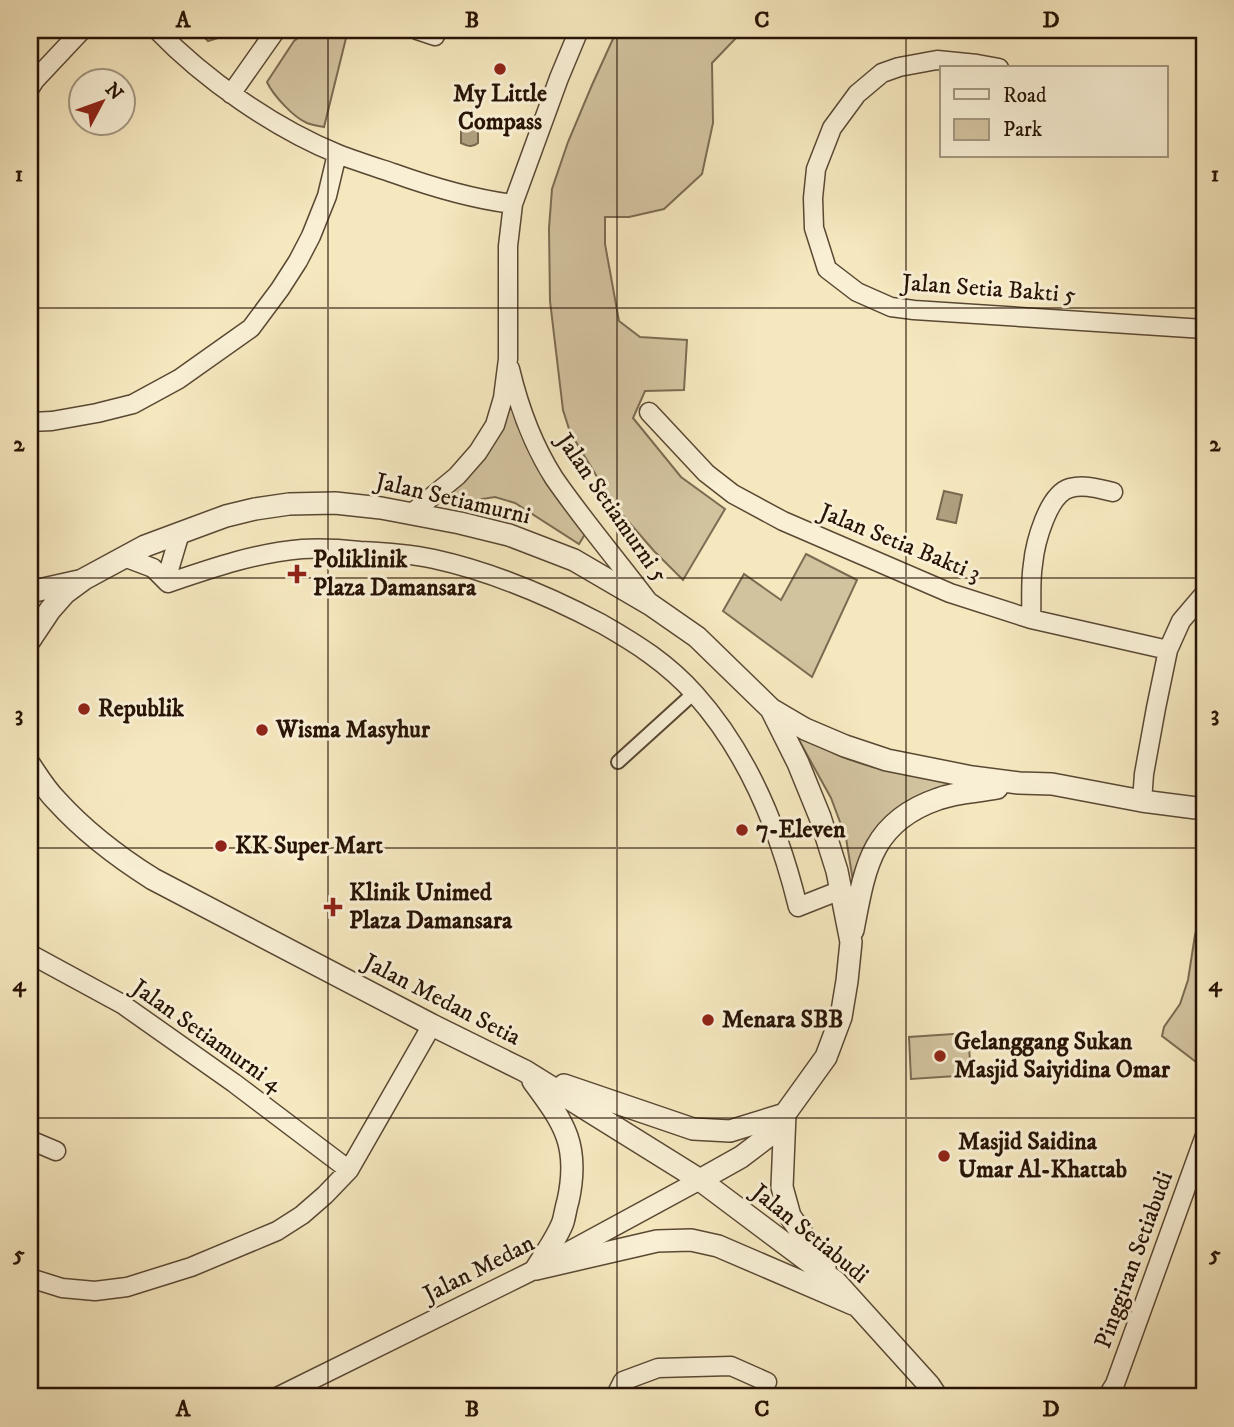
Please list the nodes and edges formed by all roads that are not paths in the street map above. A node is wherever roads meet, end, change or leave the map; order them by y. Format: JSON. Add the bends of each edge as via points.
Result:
{"nodes":[{"id":1,"x":82,"y":30,"type":"edge"},
{"id":2,"x":157,"y":30,"type":"edge"},
{"id":3,"x":276,"y":30,"type":"edge"},
{"id":4,"x":417,"y":30,"type":"edge"},
{"id":5,"x":579,"y":30,"type":"edge"},
{"id":6,"x":435,"y":36,"type":"dead end"},
{"id":7,"x":988,"y":66,"type":"edge"},
{"id":8,"x":30,"y":88,"type":"edge"},
{"id":9,"x":231,"y":94,"type":"junction"},
{"id":10,"x":337,"y":153,"type":"junction"},
{"id":11,"x":513,"y":204,"type":"junction"},
{"id":12,"x":1204,"y":329,"type":"edge"},
{"id":13,"x":508,"y":359,"type":"junction"},
{"id":14,"x":649,"y":412,"type":"dead end"},
{"id":15,"x":30,"y":422,"type":"edge"},
{"id":16,"x":1113,"y":492,"type":"dead end"},
{"id":17,"x":412,"y":513,"type":"junction"},
{"id":18,"x":180,"y":533,"type":"junction"},
{"id":19,"x":124,"y":557,"type":"junction"},
{"id":20,"x":84,"y":579,"type":"junction"},
{"id":21,"x":169,"y":583,"type":"junction"},
{"id":22,"x":30,"y":592,"type":"edge"},
{"id":23,"x":1204,"y":594,"type":"edge"},
{"id":24,"x":651,"y":605,"type":"junction"},
{"id":25,"x":1031,"y":619,"type":"junction"},
{"id":26,"x":30,"y":640,"type":"edge"},
{"id":27,"x":1168,"y":650,"type":"junction"},
{"id":28,"x":694,"y":693,"type":"junction"},
{"id":29,"x":771,"y":709,"type":"junction"},
{"id":30,"x":618,"y":762,"type":"dead end"},
{"id":31,"x":30,"y":765,"type":"edge"},
{"id":32,"x":1019,"y":783,"type":"junction"},
{"id":33,"x":1142,"y":801,"type":"junction"},
{"id":34,"x":1204,"y":809,"type":"edge"},
{"id":35,"x":841,"y":890,"type":"junction"},
{"id":36,"x":851,"y":942,"type":"junction"},
{"id":37,"x":30,"y":954,"type":"edge"},
{"id":38,"x":432,"y":1025,"type":"junction"},
{"id":39,"x":525,"y":1071,"type":"junction"},
{"id":40,"x":785,"y":1114,"type":"junction"},
{"id":41,"x":1204,"y":1138,"type":"edge"},
{"id":42,"x":30,"y":1140,"type":"edge"},
{"id":43,"x":56,"y":1150,"type":"dead end"},
{"id":44,"x":349,"y":1170,"type":"junction"},
{"id":45,"x":701,"y":1180,"type":"junction"},
{"id":46,"x":536,"y":1269,"type":"junction"},
{"id":47,"x":30,"y":1278,"type":"edge"},
{"id":48,"x":836,"y":1282,"type":"junction"},
{"id":49,"x":858,"y":1307,"type":"junction"},
{"id":50,"x":767,"y":1382,"type":"dead end"},
{"id":51,"x":277,"y":1397,"type":"edge"},
{"id":52,"x":615,"y":1397,"type":"edge"},
{"id":53,"x":937,"y":1397,"type":"edge"},
{"id":54,"x":1108,"y":1397,"type":"edge"}],
"edges":[{"from":1,"to":8,"type":"street"},
{"from":2,"to":9,"type":"street"},
{"from":3,"to":9,"type":"street"},
{"from":4,"to":6,"type":"street"},
{"from":5,"to":11,"type":"street","name":"Jalan Setiamurni 5"},
{"from":7,"to":12,"type":"street","name":"Jalan Setia Bakti 5","via":[[937,60],[920,63],[882,73],[857,94],[832,128],[816,169],[814,228],[827,269],[857,292],[891,307]]},
{"from":9,"to":10,"type":"street"},
{"from":10,"to":11,"type":"street","via":[[419,183]]},
{"from":10,"to":15,"type":"street","via":[[311,236],[251,328],[179,379],[134,404]]},
{"from":11,"to":13,"type":"street","name":"Jalan Setiamurni 5","via":[[508,246]]},
{"from":13,"to":17,"type":"street","name":"Jalan Setiamurni 5","via":[[495,425],[457,476]]},
{"from":13,"to":24,"type":"street","name":"Jalan Setiamurni 5","via":[[523,414],[554,477]]},
{"from":14,"to":25,"type":"street","name":"Jalan Setia Bakti 3","via":[[706,473],[733,494],[950,593]]},
{"from":16,"to":25,"type":"street","via":[[1086,486],[1067,488],[1053,501],[1033,564]]},
{"from":17,"to":18,"type":"street","name":"Jalan Setiamurni","via":[[349,504],[289,504],[226,516]]},
{"from":17,"to":24,"type":"street","name":"Jalan Setiamurni","via":[[509,535],[564,555]]},
{"from":18,"to":19,"type":"street","name":"Jalan Setiamurni"},
{"from":18,"to":21,"type":"street"},
{"from":19,"to":20,"type":"street","name":"Jalan Setiamurni"},
{"from":19,"to":21,"type":"street","via":[[153,568]]},
{"from":20,"to":22,"type":"street","name":"Jalan Setiamurni"},
{"from":20,"to":26,"type":"street","name":"Jalan Setiamurni","via":[[65,593]]},
{"from":21,"to":28,"type":"street","via":[[234,561],[303,549],[432,559],[532,590],[580,612],[636,643]]},
{"from":23,"to":27,"type":"street","via":[[1181,621]]},
{"from":24,"to":29,"type":"street","name":"Jalan Setiamurni","via":[[697,637]]},
{"from":25,"to":27,"type":"street","name":"Jalan Setia Bakti 3"},
{"from":27,"to":33,"type":"street"},
{"from":28,"to":30,"type":"street"},
{"from":28,"to":35,"type":"street","via":[[752,776],[777,837],[797,906]]},
{"from":29,"to":32,"type":"street","via":[[805,729],[887,760]]},
{"from":29,"to":35,"type":"street","via":[[816,807]]},
{"from":31,"to":38,"type":"street","name":"Jalan Medan Setia","via":[[62,807],[132,866]]},
{"from":32,"to":33,"type":"street","via":[[1052,784]]},
{"from":32,"to":36,"type":"street","via":[[939,799],[896,821],[878,841],[869,865]]},
{"from":33,"to":34,"type":"street"},
{"from":35,"to":36,"type":"street"},
{"from":36,"to":40,"type":"street","via":[[841,1017],[826,1057]]},
{"from":37,"to":44,"type":"street","name":"Jalan Setiamurni 4","via":[[122,1004]]},
{"from":38,"to":39,"type":"street","name":"Jalan Medan Setia"},
{"from":38,"to":44,"type":"street"},
{"from":39,"to":40,"type":"street","via":[[693,1129],[730,1131]]},
{"from":39,"to":45,"type":"street","name":"Jalan Medan Setia"},
{"from":39,"to":46,"type":"street","via":[[555,1111],[572,1153],[563,1222]]},
{"from":40,"to":45,"type":"street","via":[[766,1138]]},
{"from":40,"to":48,"type":"street","via":[[782,1187],[790,1216]]},
{"from":41,"to":54,"type":"street","name":"Pinggiran Setiabudi"},
{"from":42,"to":43,"type":"street"},
{"from":44,"to":47,"type":"street","via":[[326,1195],[277,1231],[191,1267],[127,1287],[95,1291],[62,1288]]},
{"from":45,"to":46,"type":"street","name":"Jalan Medan"},
{"from":45,"to":48,"type":"street","name":"Jalan Setiabudi"},
{"from":46,"to":49,"type":"street","via":[[657,1241],[691,1240],[718,1246]]},
{"from":46,"to":51,"type":"street","name":"Jalan Medan"},
{"from":48,"to":49,"type":"street","name":"Jalan Setiabudi"},
{"from":49,"to":53,"type":"street","name":"Jalan Setiabudi"},
{"from":50,"to":52,"type":"street","via":[[731,1366],[658,1368],[623,1381]]}]}
